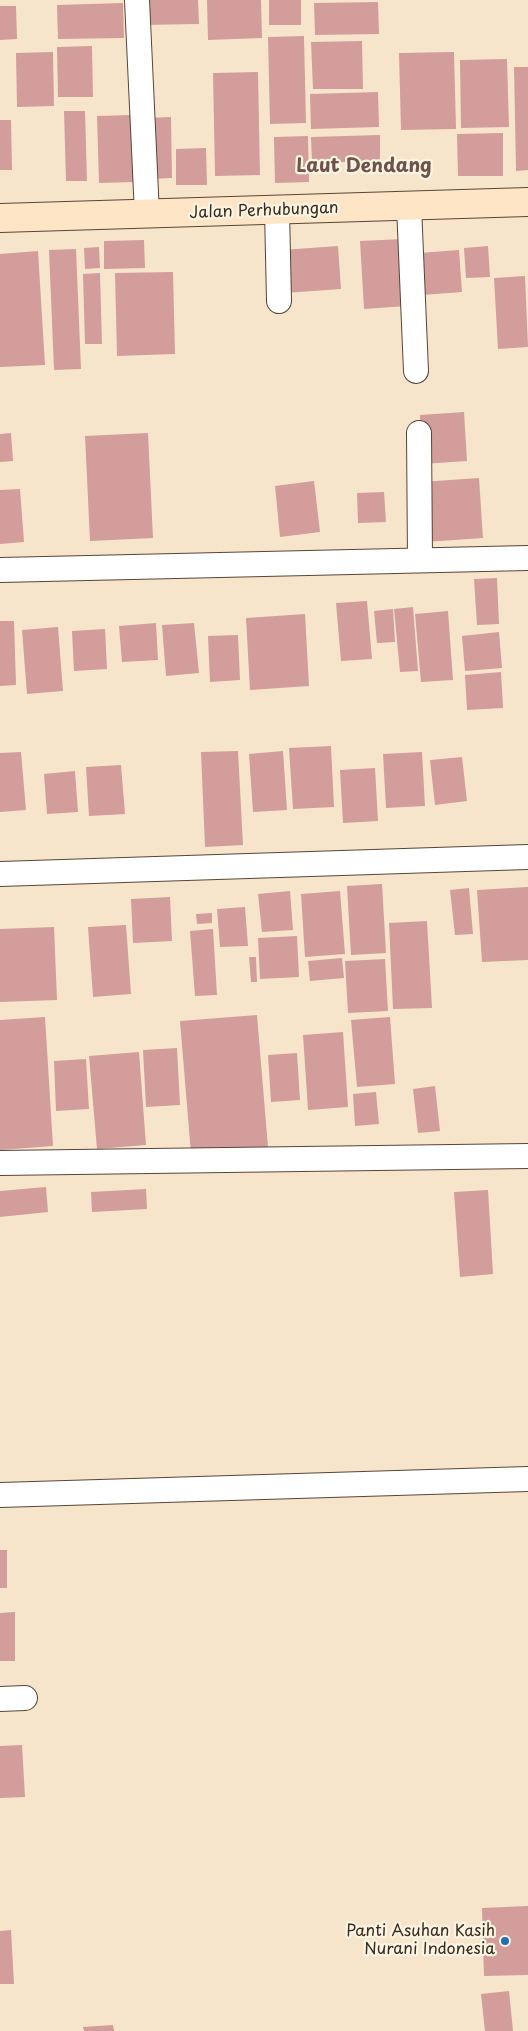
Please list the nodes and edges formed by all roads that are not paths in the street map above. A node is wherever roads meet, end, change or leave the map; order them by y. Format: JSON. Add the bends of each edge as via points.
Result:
{"nodes":[{"id":1,"x":137,"y":0,"type":"edge"},
{"id":2,"x":528,"y":202,"type":"edge"},
{"id":3,"x":409,"y":206,"type":"junction"},
{"id":4,"x":277,"y":210,"type":"junction"},
{"id":5,"x":147,"y":214,"type":"junction"},
{"id":6,"x":0,"y":218,"type":"edge"},
{"id":7,"x":279,"y":300,"type":"dead end"},
{"id":8,"x":416,"y":371,"type":"dead end"},
{"id":9,"x":419,"y":433,"type":"dead end"},
{"id":10,"x":528,"y":558,"type":"edge"},
{"id":11,"x":420,"y":560,"type":"junction"},
{"id":12,"x":0,"y":570,"type":"edge"},
{"id":13,"x":528,"y":857,"type":"edge"},
{"id":14,"x":0,"y":874,"type":"edge"},
{"id":15,"x":528,"y":1156,"type":"edge"},
{"id":16,"x":0,"y":1162,"type":"edge"},
{"id":17,"x":528,"y":1479,"type":"edge"},
{"id":18,"x":0,"y":1495,"type":"edge"},
{"id":19,"x":0,"y":1698,"type":"edge"},
{"id":20,"x":25,"y":1698,"type":"dead end"}],
"edges":[{"from":1,"to":5,"type":"street"},
{"from":2,"to":3,"type":"main road","name":"Jalan Perhubungan"},
{"from":3,"to":4,"type":"main road","name":"Jalan Perhubungan"},
{"from":3,"to":8,"type":"street"},
{"from":4,"to":5,"type":"main road","name":"Jalan Perhubungan"},
{"from":4,"to":7,"type":"street"},
{"from":5,"to":6,"type":"main road","name":"Jalan Perhubungan"},
{"from":9,"to":11,"type":"street"},
{"from":10,"to":11,"type":"street"},
{"from":11,"to":12,"type":"street"},
{"from":13,"to":14,"type":"street"},
{"from":15,"to":16,"type":"street"},
{"from":17,"to":18,"type":"street"},
{"from":19,"to":20,"type":"street"}]}
